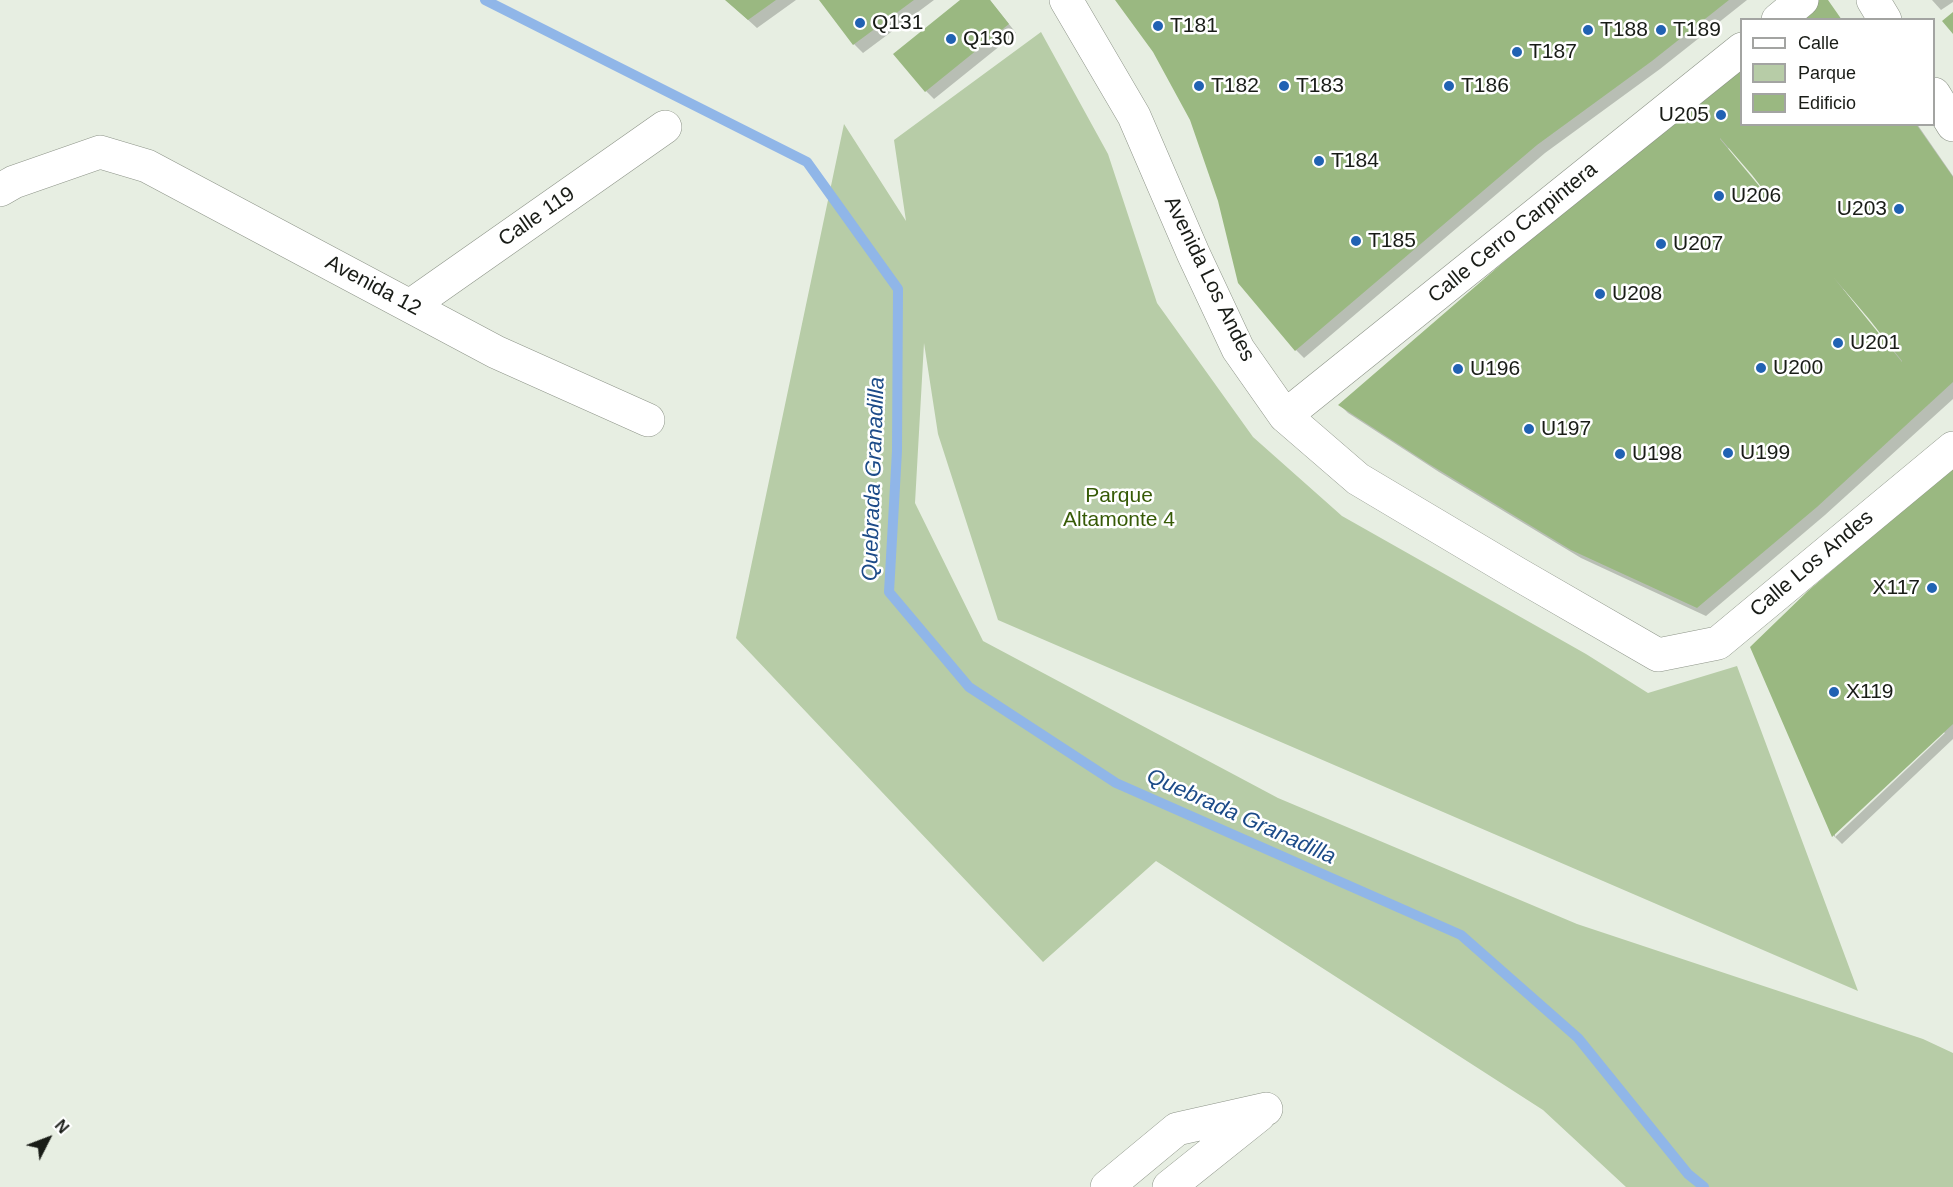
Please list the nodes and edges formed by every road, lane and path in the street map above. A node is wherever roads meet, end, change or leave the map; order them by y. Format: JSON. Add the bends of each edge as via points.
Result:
{"nodes":[{"id":1,"x":1066,"y":0,"type":"edge"},
{"id":2,"x":1802,"y":0,"type":"edge"},
{"id":3,"x":1873,"y":0,"type":"edge"},
{"id":4,"x":1780,"y":18,"type":"edge"},
{"id":5,"x":1884,"y":18,"type":"edge"},
{"id":6,"x":1740,"y":51,"type":"edge"},
{"id":7,"x":1935,"y":96,"type":"edge"},
{"id":8,"x":1953,"y":125,"type":"edge"},
{"id":9,"x":665,"y":127,"type":"dead end"},
{"id":10,"x":0,"y":190,"type":"edge"},
{"id":11,"x":410,"y":306,"type":"junction"},
{"id":12,"x":1286,"y":416,"type":"junction"},
{"id":13,"x":648,"y":420,"type":"dead end"},
{"id":14,"x":1953,"y":448,"type":"edge"},
{"id":15,"x":1658,"y":655,"type":"joint"},
{"id":16,"x":1107,"y":1187,"type":"edge"},
{"id":17,"x":1169,"y":1187,"type":"edge"}],
"edges":[{"from":1,"to":12,"type":"street","name":"Avenida Los Andes","via":[[1134,116],[1238,349]]},
{"from":2,"to":4,"type":"street"},
{"from":3,"to":5,"type":"street"},
{"from":6,"to":12,"type":"street","name":"Calle Cerro Carpintera"},
{"from":7,"to":8,"type":"street"},
{"from":9,"to":11,"type":"street","name":"Calle 119"},
{"from":10,"to":11,"type":"street","name":"Avenida 12","via":[[100,153],[147,166]]},
{"from":11,"to":13,"type":"street","name":"Avenida 12","via":[[496,352]]},
{"from":12,"to":15,"type":"street","name":"Avenida Los Andes","via":[[1358,479]]},
{"from":14,"to":15,"type":"street","name":"Calle Los Andes","via":[[1718,643]]},
{"from":16,"to":17,"type":"street","via":[[1177,1130],[1266,1109]]}]}
